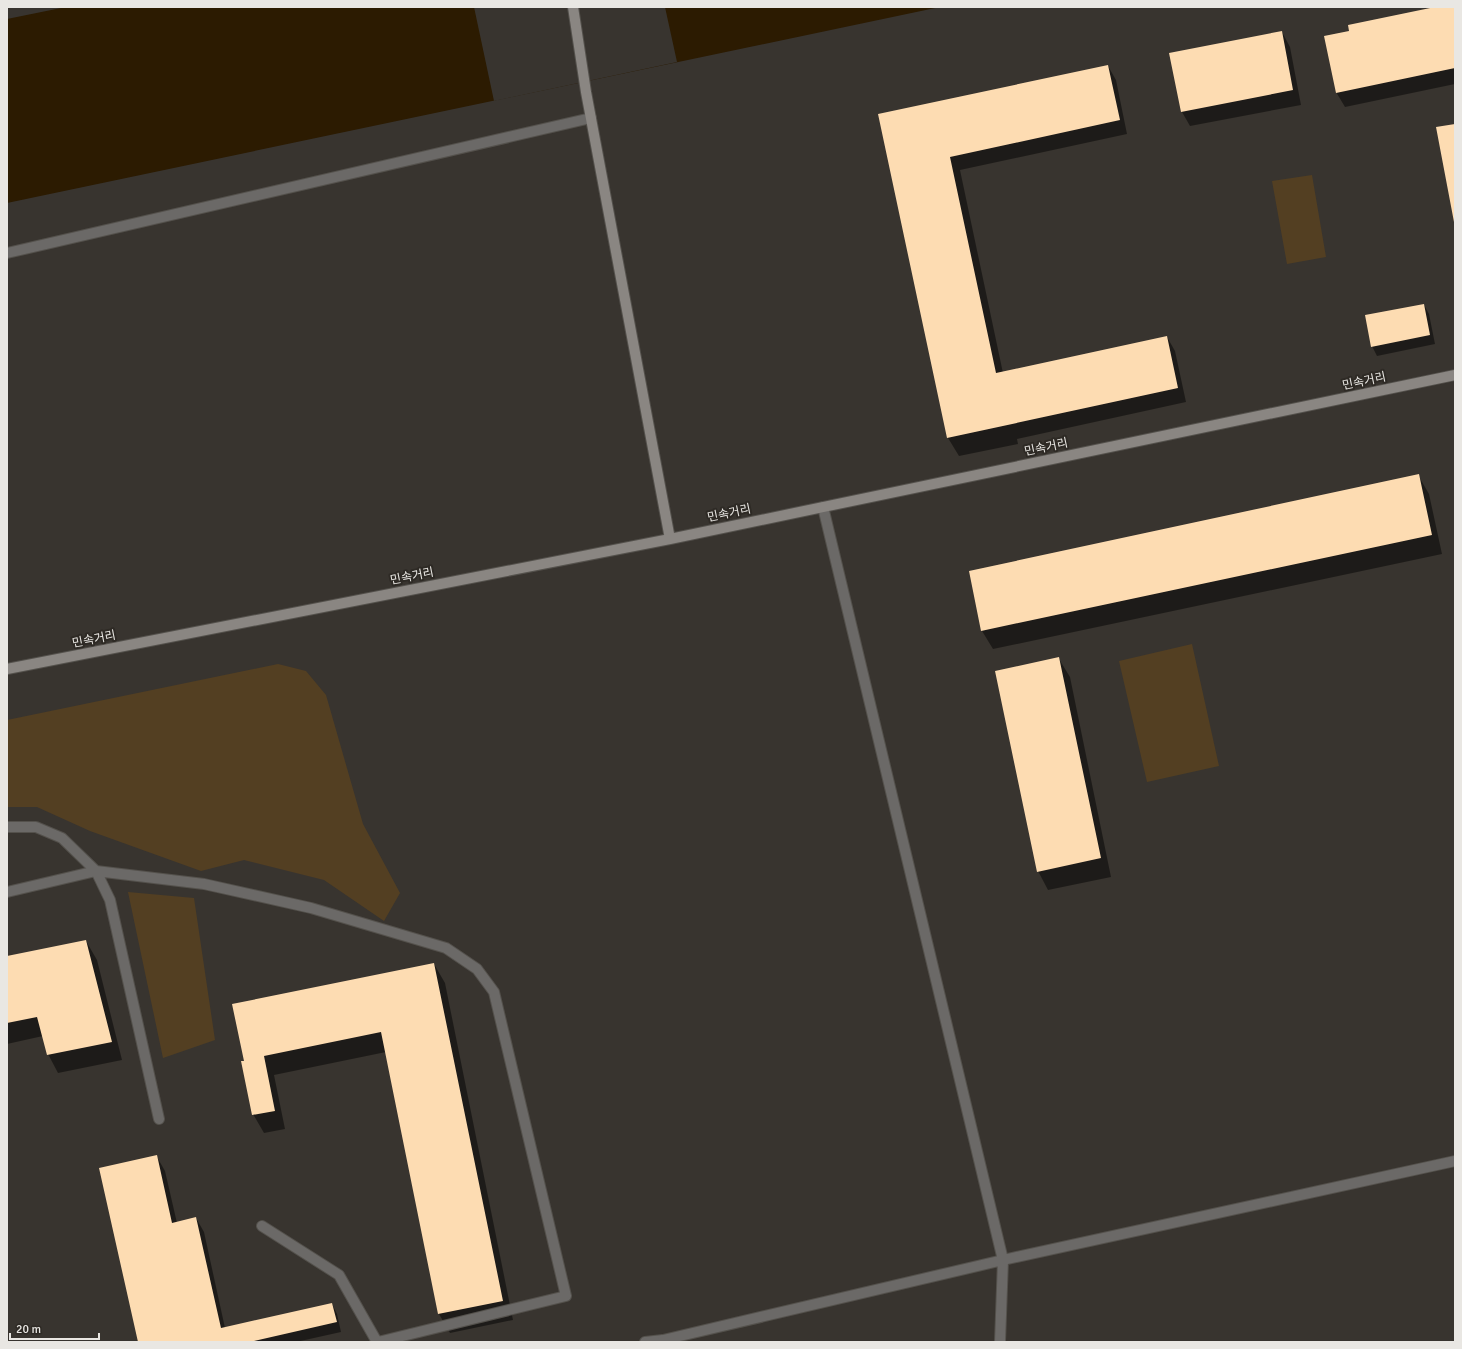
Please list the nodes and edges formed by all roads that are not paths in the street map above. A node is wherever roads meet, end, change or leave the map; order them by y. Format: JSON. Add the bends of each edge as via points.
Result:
{"nodes":[{"id":1,"x":573,"y":7,"type":"edge"},
{"id":2,"x":591,"y":118,"type":"junction"},
{"id":3,"x":7,"y":253,"type":"edge"},
{"id":4,"x":1455,"y":375,"type":"edge"},
{"id":5,"x":823,"y":507,"type":"junction"},
{"id":6,"x":670,"y":539,"type":"junction"},
{"id":7,"x":7,"y":669,"type":"edge"},
{"id":8,"x":7,"y":827,"type":"edge"},
{"id":9,"x":96,"y":871,"type":"junction"},
{"id":10,"x":7,"y":892,"type":"edge"},
{"id":11,"x":159,"y":1119,"type":"dead end"},
{"id":12,"x":1455,"y":1161,"type":"edge"},
{"id":13,"x":262,"y":1226,"type":"dead end"},
{"id":14,"x":1003,"y":1260,"type":"junction"},
{"id":15,"x":663,"y":1341,"type":"edge"},
{"id":16,"x":378,"y":1342,"type":"edge"},
{"id":17,"x":645,"y":1342,"type":"edge"},
{"id":18,"x":1000,"y":1342,"type":"edge"}],
"edges":[{"from":1,"to":2,"type":"street"},
{"from":2,"to":3,"type":"street"},
{"from":2,"to":6,"type":"street"},
{"from":4,"to":5,"type":"street","name":"민속거리"},
{"from":5,"to":6,"type":"street","name":"민속거리"},
{"from":5,"to":14,"type":"street"},
{"from":6,"to":7,"type":"street","name":"민속거리"},
{"from":8,"to":9,"type":"street","via":[[36,827],[62,838]]},
{"from":9,"to":10,"type":"street"},
{"from":9,"to":11,"type":"street","via":[[110,900]]},
{"from":9,"to":16,"type":"street","via":[[204,884],[311,908],[446,948],[478,969],[494,992],[566,1296]]},
{"from":12,"to":14,"type":"street"},
{"from":13,"to":16,"type":"street","via":[[339,1274]]},
{"from":14,"to":15,"type":"street"},
{"from":14,"to":18,"type":"street"},
{"from":15,"to":17,"type":"street"}]}
